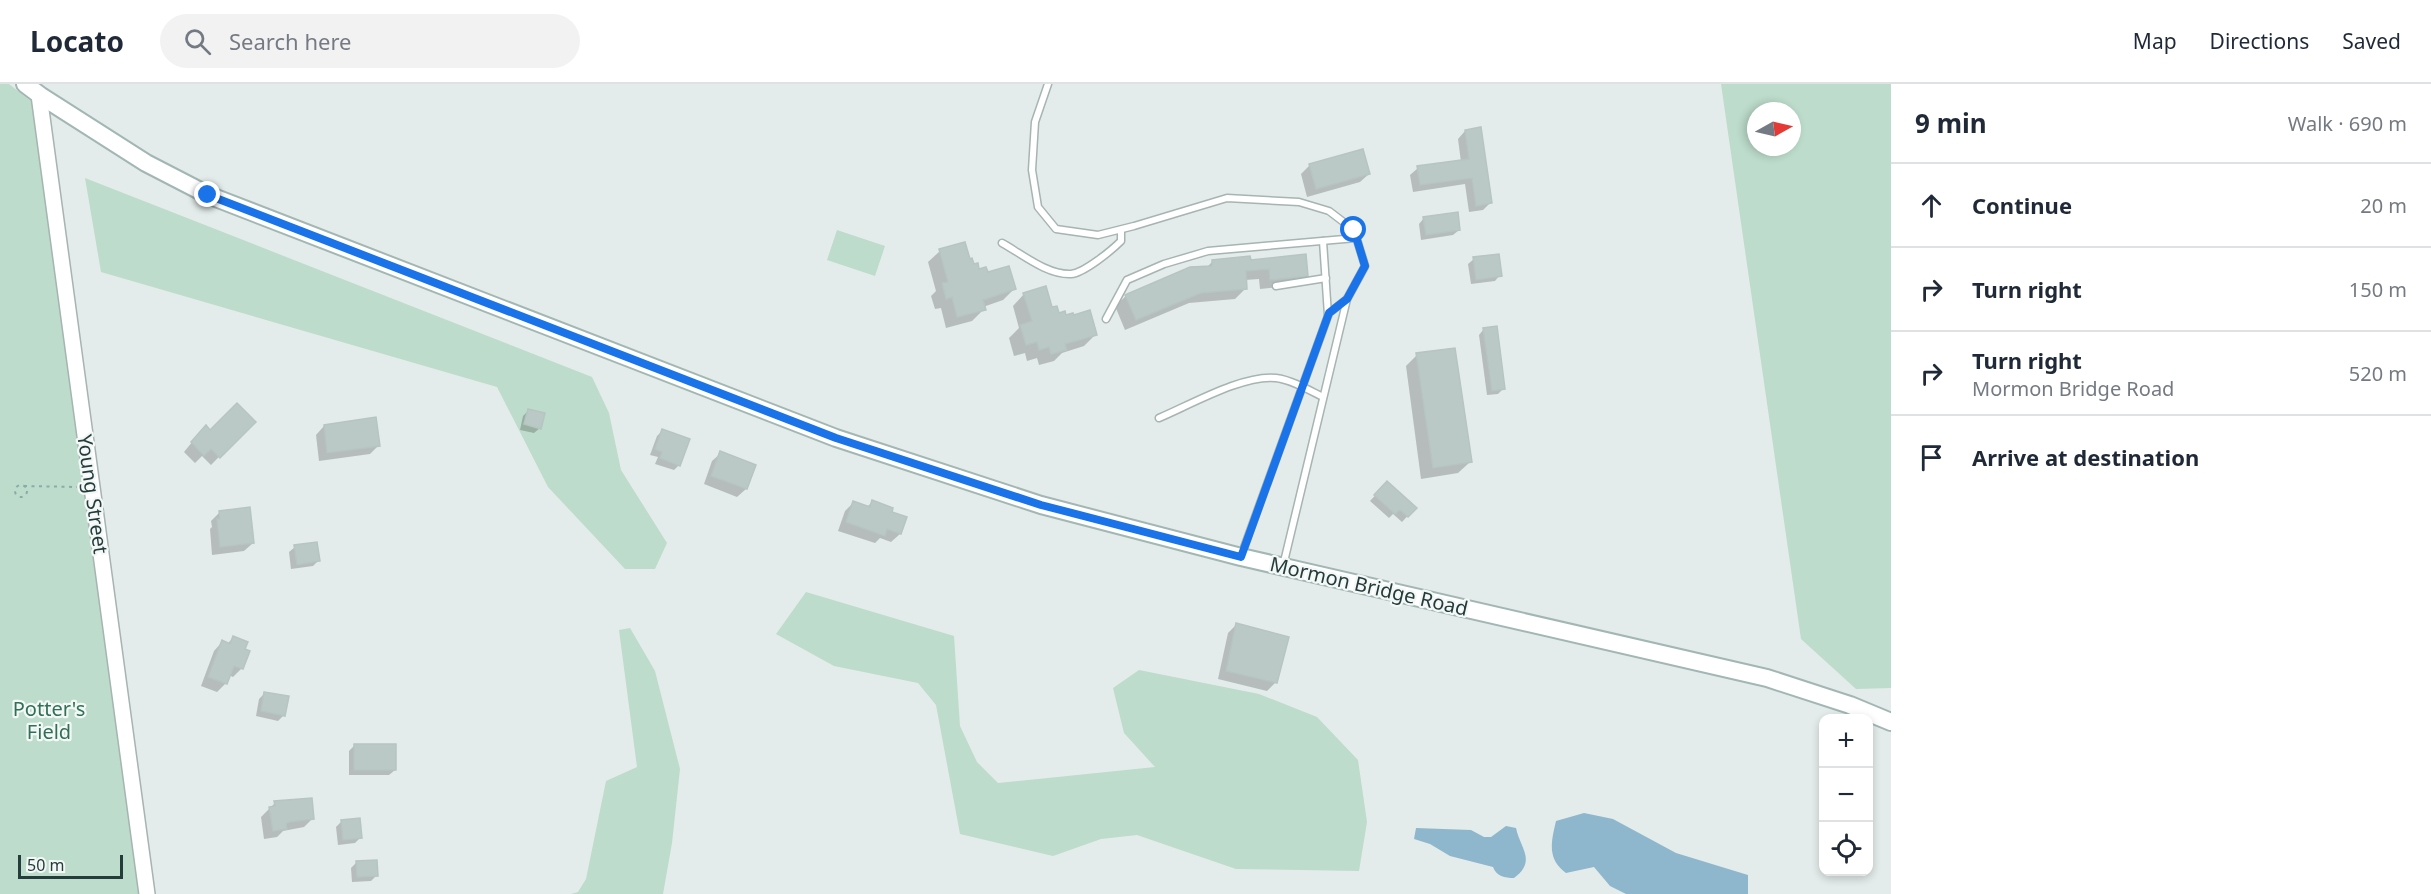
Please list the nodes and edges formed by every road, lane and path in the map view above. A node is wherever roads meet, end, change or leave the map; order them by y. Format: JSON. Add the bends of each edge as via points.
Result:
{"nodes":[{"id":1,"x":25,"y":84,"type":"edge"},
{"id":2,"x":1048,"y":84,"type":"edge"},
{"id":3,"x":39,"y":95,"type":"junction"},
{"id":4,"x":1121,"y":230,"type":"junction"},
{"id":5,"x":1356,"y":238,"type":"junction"},
{"id":6,"x":1323,"y":241,"type":"junction"},
{"id":7,"x":1002,"y":243,"type":"dead end"},
{"id":8,"x":1326,"y":278,"type":"junction"},
{"id":9,"x":1276,"y":286,"type":"dead end"},
{"id":10,"x":1347,"y":299,"type":"junction"},
{"id":11,"x":1328,"y":316,"type":"junction"},
{"id":12,"x":1106,"y":319,"type":"dead end"},
{"id":13,"x":1302,"y":387,"type":"junction"},
{"id":14,"x":1323,"y":397,"type":"junction"},
{"id":15,"x":1159,"y":418,"type":"dead end"},
{"id":16,"x":24,"y":486,"type":"junction"},
{"id":17,"x":77,"y":487,"type":"dead end"},
{"id":18,"x":1241,"y":557,"type":"junction"},
{"id":19,"x":1282,"y":566,"type":"junction"},
{"id":20,"x":1891,"y":722,"type":"edge"},
{"id":21,"x":147,"y":894,"type":"edge"}],
"edges":[{"from":1,"to":3,"type":"main road","name":"Mormon Bridge Road"},
{"from":2,"to":4,"type":"lane","via":[[1035,122],[1032,170],[1038,207],[1056,229],[1098,235]]},
{"from":3,"to":18,"type":"main road","name":"Mormon Bridge Road","via":[[146,164],[208,195],[825,434],[1041,505]]},
{"from":3,"to":21,"type":"street","name":"Young Street"},
{"from":4,"to":5,"type":"lane","via":[[1227,198],[1299,202],[1329,211],[1354,230]]},
{"from":4,"to":7,"type":"lane","via":[[1121,240],[1108,255],[1072,274],[1048,270]]},
{"from":5,"to":6,"type":"lane"},
{"from":5,"to":10,"type":"lane","via":[[1365,266]]},
{"from":6,"to":8,"type":"lane"},
{"from":6,"to":12,"type":"lane","via":[[1208,251],[1164,264],[1127,280]]},
{"from":8,"to":9,"type":"lane"},
{"from":8,"to":11,"type":"lane"},
{"from":10,"to":11,"type":"lane"},
{"from":10,"to":14,"type":"lane"},
{"from":11,"to":13,"type":"lane"},
{"from":13,"to":14,"type":"lane"},
{"from":13,"to":15,"type":"lane","via":[[1276,378],[1248,380]]},
{"from":13,"to":18,"type":"lane"},
{"from":14,"to":19,"type":"lane"},
{"from":16,"to":16,"type":"path","via":[[16,487],[17,497],[27,495]]},
{"from":16,"to":17,"type":"path"},
{"from":18,"to":19,"type":"main road","name":"Mormon Bridge Road"},
{"from":19,"to":20,"type":"main road","name":"Mormon Bridge Road","via":[[1767,678]]}]}
